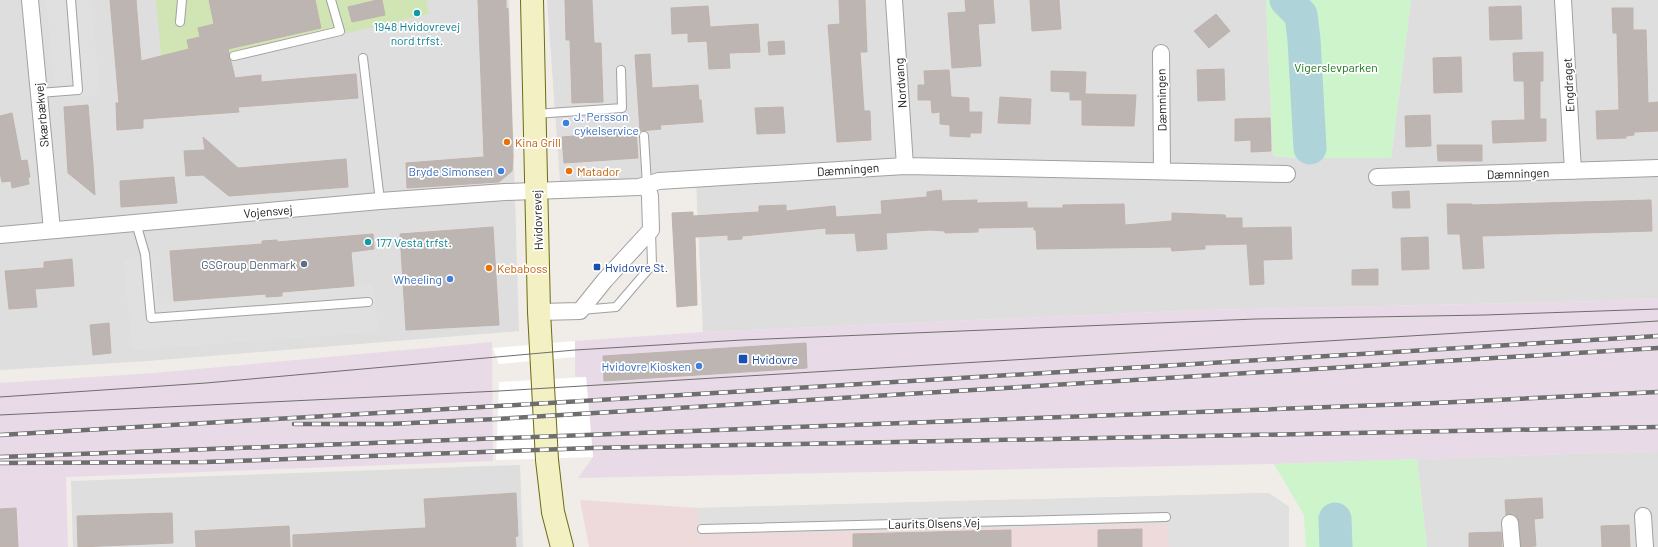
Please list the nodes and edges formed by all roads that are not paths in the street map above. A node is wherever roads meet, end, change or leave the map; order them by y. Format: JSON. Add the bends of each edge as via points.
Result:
{"nodes":[{"id":1,"x":30,"y":0,"type":"edge"},
{"id":2,"x":71,"y":0,"type":"edge"},
{"id":3,"x":182,"y":0,"type":"edge"},
{"id":4,"x":331,"y":0,"type":"edge"},
{"id":5,"x":532,"y":0,"type":"edge"},
{"id":6,"x":894,"y":0,"type":"edge"},
{"id":7,"x":1563,"y":0,"type":"edge"},
{"id":8,"x":180,"y":22,"type":"dead end"},
{"id":9,"x":1161,"y":53,"type":"dead end"},
{"id":10,"x":234,"y":56,"type":"dead end"},
{"id":11,"x":363,"y":58,"type":"dead end"},
{"id":12,"x":620,"y":70,"type":"dead end"},
{"id":13,"x":39,"y":93,"type":"junction"},
{"id":14,"x":534,"y":114,"type":"junction"},
{"id":15,"x":644,"y":136,"type":"dead end"},
{"id":16,"x":905,"y":166,"type":"junction"},
{"id":17,"x":1658,"y":168,"type":"edge"},
{"id":18,"x":1162,"y":170,"type":"junction"},
{"id":19,"x":1573,"y":171,"type":"junction"},
{"id":20,"x":1287,"y":174,"type":"dead end"},
{"id":21,"x":1377,"y":178,"type":"dead end"},
{"id":22,"x":647,"y":185,"type":"junction"},
{"id":23,"x":536,"y":192,"type":"junction"},
{"id":24,"x":380,"y":202,"type":"junction"},
{"id":25,"x":136,"y":222,"type":"junction"},
{"id":26,"x":52,"y":230,"type":"junction"},
{"id":27,"x":650,"y":230,"type":"junction"},
{"id":28,"x":0,"y":235,"type":"edge"},
{"id":29,"x":368,"y":302,"type":"dead end"},
{"id":30,"x":580,"y":310,"type":"junction"},
{"id":31,"x":540,"y":312,"type":"junction"},
{"id":32,"x":553,"y":512,"type":"junction"},
{"id":33,"x":1643,"y":516,"type":"dead end"},
{"id":34,"x":1166,"y":517,"type":"dead end"},
{"id":35,"x":1510,"y":523,"type":"dead end"},
{"id":36,"x":702,"y":529,"type":"dead end"},
{"id":37,"x":551,"y":547,"type":"edge"},
{"id":38,"x":562,"y":547,"type":"edge"},
{"id":39,"x":1512,"y":547,"type":"edge"},
{"id":40,"x":1645,"y":547,"type":"edge"}],
"edges":[{"from":1,"to":13,"type":"street","name":"Skærbækvej"},
{"from":2,"to":13,"type":"lane","via":[[78,90]]},
{"from":3,"to":8,"type":"lane"},
{"from":4,"to":10,"type":"lane","via":[[340,31]]},
{"from":5,"to":14,"type":"street","name":"Hvidovrevej"},
{"from":6,"to":16,"type":"street","name":"Nordvang"},
{"from":7,"to":19,"type":"street","name":"Engdraget"},
{"from":9,"to":18,"type":"street","name":"Dæmningen"},
{"from":11,"to":24,"type":"lane"},
{"from":12,"to":14,"type":"lane","via":[[622,108]]},
{"from":13,"to":26,"type":"street","name":"Skærbækvej"},
{"from":14,"to":23,"type":"street","name":"Hvidovrevej"},
{"from":15,"to":22,"type":"lane"},
{"from":16,"to":18,"type":"street","name":"Dæmningen"},
{"from":16,"to":22,"type":"street","name":"Dæmningen","via":[[659,181]]},
{"from":17,"to":19,"type":"street","name":"Dæmningen"},
{"from":18,"to":20,"type":"street","name":"Dæmningen"},
{"from":19,"to":21,"type":"street","name":"Dæmningen"},
{"from":22,"to":23,"type":"street","name":"Dæmningen"},
{"from":22,"to":27,"type":"street","via":[[650,196]]},
{"from":23,"to":24,"type":"street","name":"Vojensvej"},
{"from":23,"to":31,"type":"street","name":"Hvidovrevej"},
{"from":24,"to":25,"type":"street","name":"Vojensvej"},
{"from":25,"to":26,"type":"street","name":"Vojensvej"},
{"from":25,"to":29,"type":"lane","via":[[145,254],[150,318]]},
{"from":26,"to":28,"type":"street","name":"Vojensvej"},
{"from":27,"to":30,"type":"street"},
{"from":27,"to":30,"type":"lane","via":[[652,265],[616,307]]},
{"from":30,"to":31,"type":"street"},
{"from":31,"to":32,"type":"street","name":"Hvidovrevej","via":[[546,460]]},
{"from":32,"to":37,"type":"street","name":"Hvidovrevej"},
{"from":32,"to":38,"type":"street","name":"Hvidovrevej"},
{"from":33,"to":40,"type":"street"},
{"from":34,"to":36,"type":"lane","name":"Laurits Olsens Vej"},
{"from":35,"to":39,"type":"street"}]}
